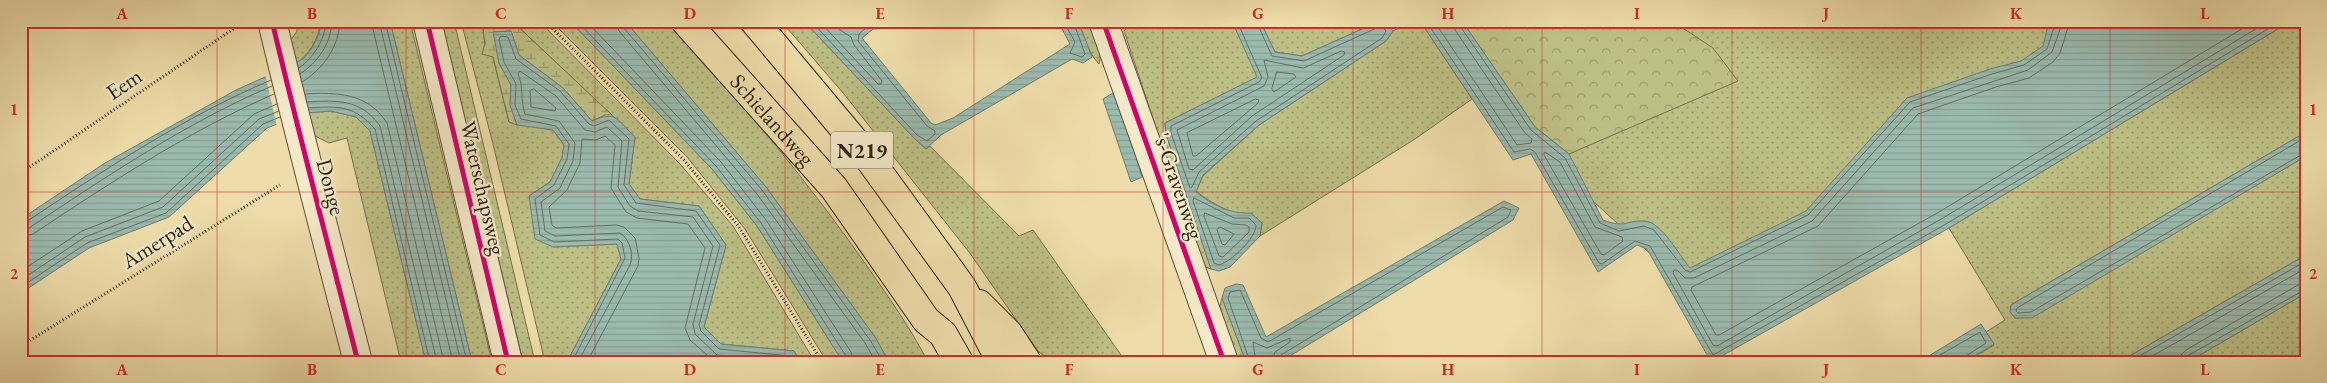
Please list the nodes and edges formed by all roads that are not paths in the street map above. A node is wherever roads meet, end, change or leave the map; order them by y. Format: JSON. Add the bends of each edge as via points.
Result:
{"nodes":[{"id":1,"x":272,"y":21,"type":"edge"},
{"id":2,"x":427,"y":21,"type":"edge"},
{"id":3,"x":685,"y":21,"type":"edge"},
{"id":4,"x":754,"y":21,"type":"edge"},
{"id":5,"x":1103,"y":21,"type":"edge"},
{"id":6,"x":962,"y":287,"type":"junction"},
{"id":7,"x":926,"y":320,"type":"junction"},
{"id":8,"x":358,"y":362,"type":"edge"},
{"id":9,"x":508,"y":362,"type":"edge"},
{"id":10,"x":940,"y":362,"type":"edge"},
{"id":11,"x":959,"y":362,"type":"edge"},
{"id":12,"x":1001,"y":362,"type":"edge"},
{"id":13,"x":1027,"y":362,"type":"edge"},
{"id":14,"x":1224,"y":362,"type":"edge"}],
"edges":[{"from":1,"to":8,"type":"street","name":"Donge"},
{"from":2,"to":9,"type":"street","name":"Waterschapsweg"},
{"from":3,"to":7,"type":"main road","name":"Schielandweg","number":"N219","via":[[834,188]]},
{"from":4,"to":6,"type":"main road","number":"N219","via":[[867,156]]},
{"from":5,"to":14,"type":"street","name":"'s-Gravenweg"},
{"from":6,"to":12,"type":"main road","number":"N219"},
{"from":6,"to":13,"type":"main road","number":"N219","via":[[1008,333]]},
{"from":7,"to":10,"type":"main road","name":"Schielandweg","number":"N219","via":[[932,347]]},
{"from":7,"to":11,"type":"main road","name":"Schielandweg","number":"N219","via":[[943,334]]}]}
